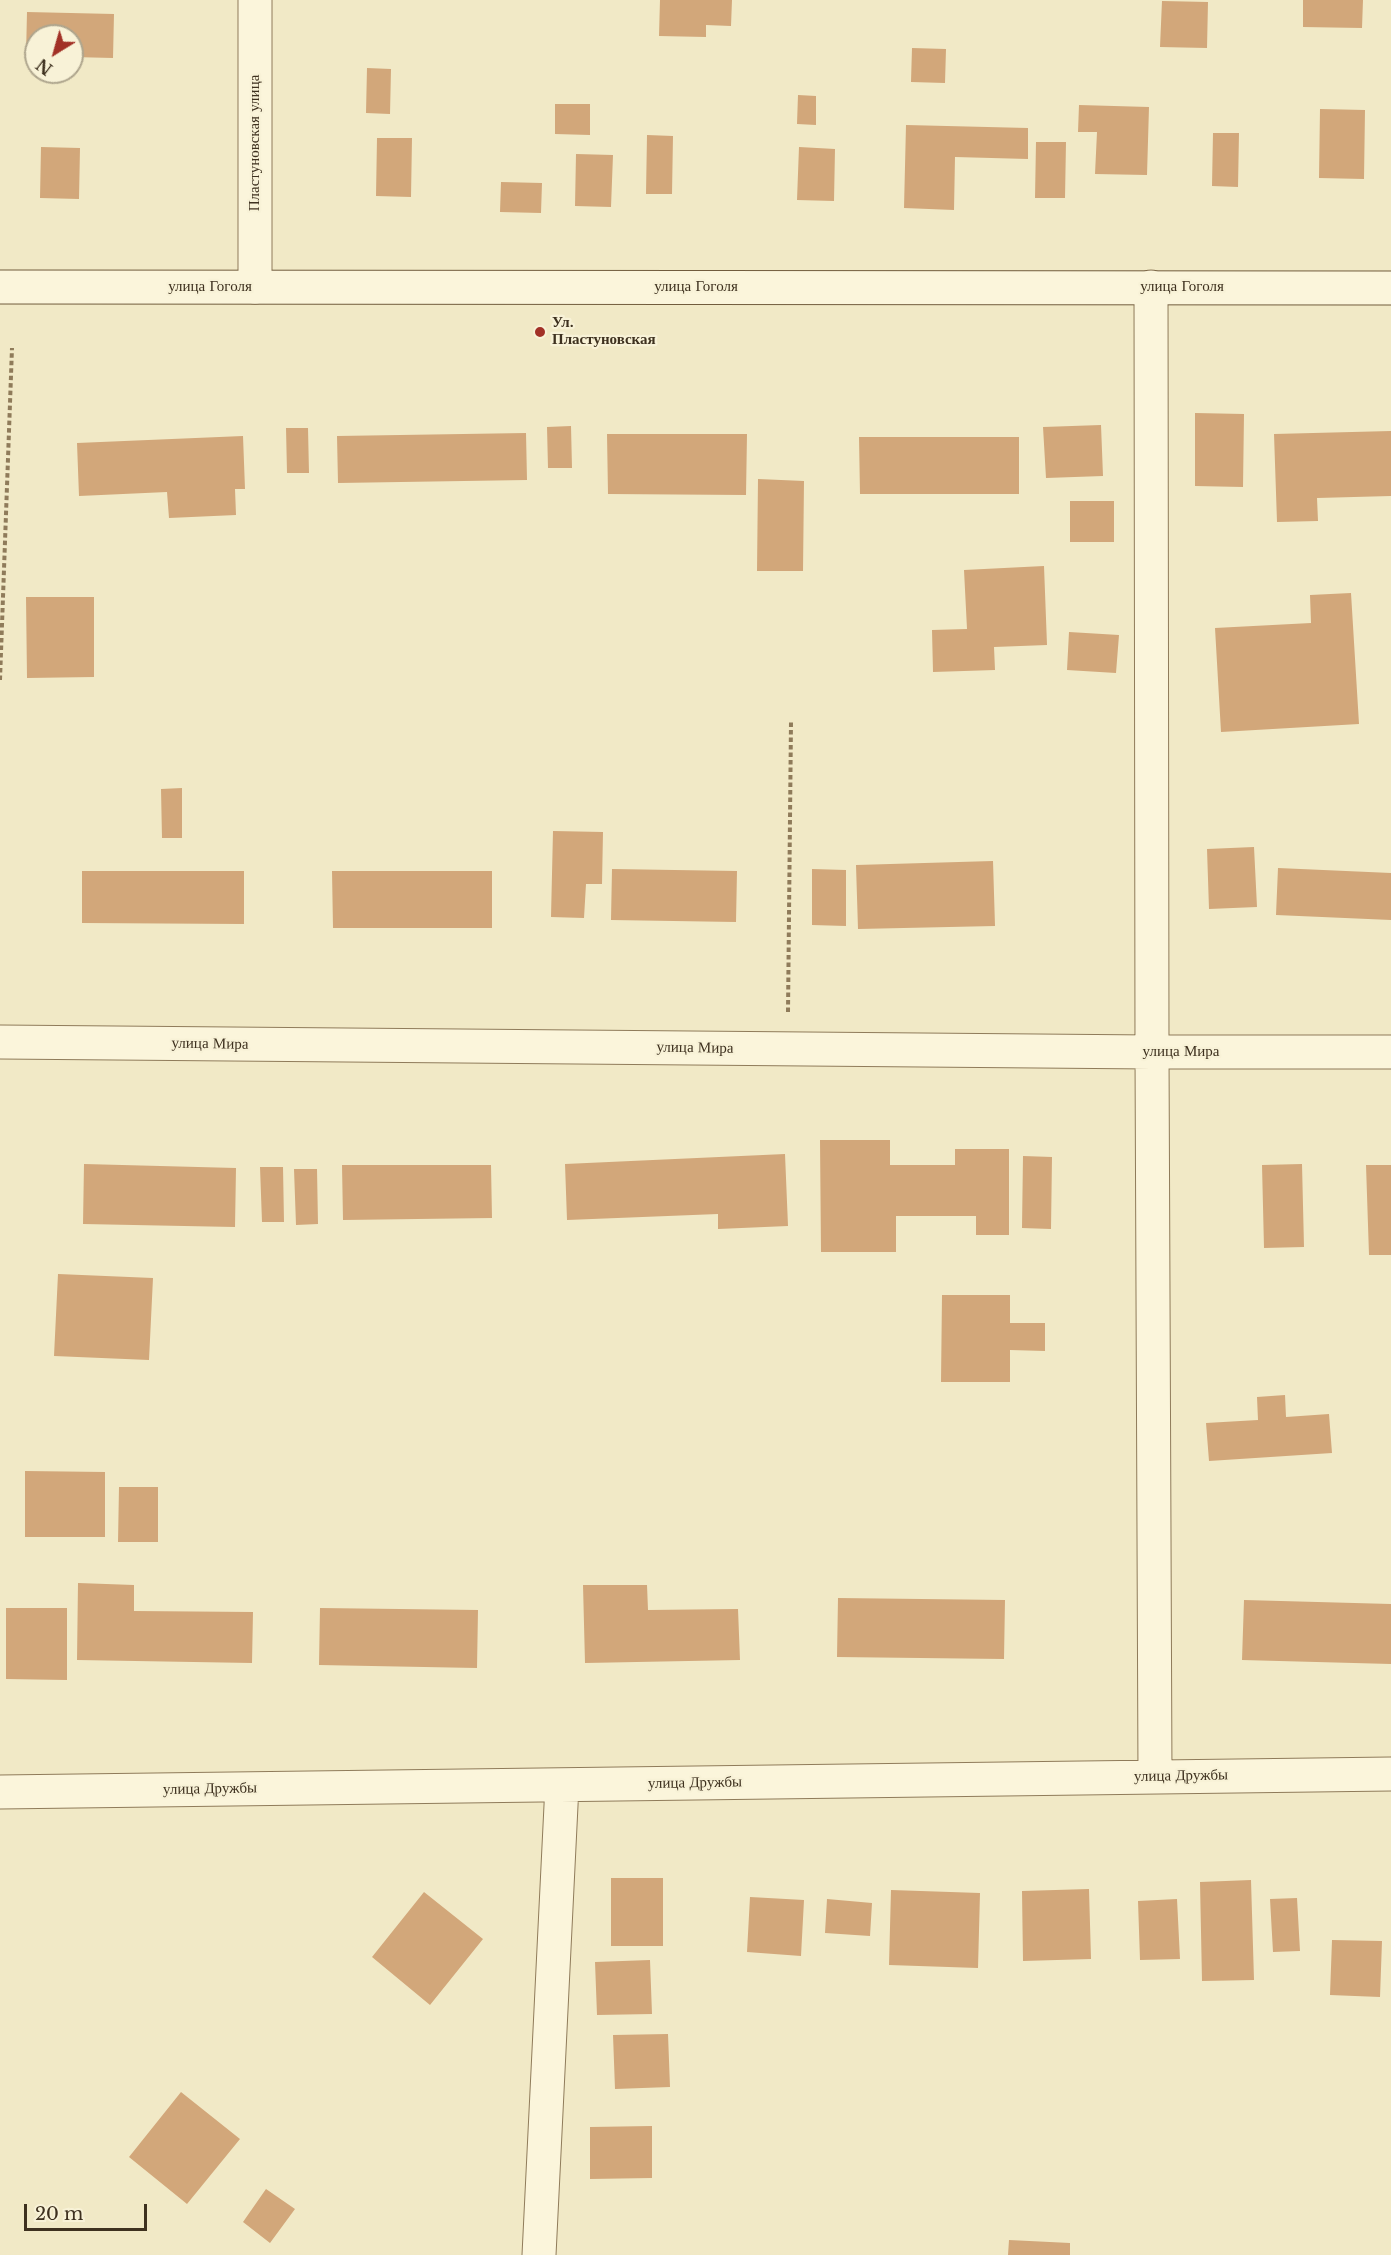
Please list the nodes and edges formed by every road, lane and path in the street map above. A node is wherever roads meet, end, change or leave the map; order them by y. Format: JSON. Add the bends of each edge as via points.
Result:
{"nodes":[{"id":1,"x":255,"y":0,"type":"edge"},
{"id":2,"x":0,"y":287,"type":"edge"},
{"id":3,"x":255,"y":287,"type":"junction"},
{"id":4,"x":1151,"y":287,"type":"junction"},
{"id":5,"x":1391,"y":288,"type":"edge"},
{"id":6,"x":12,"y":348,"type":"dead end"},
{"id":7,"x":0,"y":680,"type":"edge"},
{"id":8,"x":791,"y":722,"type":"dead end"},
{"id":9,"x":0,"y":1042,"type":"edge"},
{"id":10,"x":788,"y":1049,"type":"junction"},
{"id":11,"x":1152,"y":1052,"type":"junction"},
{"id":12,"x":1391,"y":1052,"type":"edge"},
{"id":13,"x":1391,"y":1774,"type":"edge"},
{"id":14,"x":1155,"y":1776,"type":"junction"},
{"id":15,"x":562,"y":1785,"type":"junction"},
{"id":16,"x":0,"y":1792,"type":"edge"},
{"id":17,"x":539,"y":2255,"type":"edge"}],
"edges":[{"from":1,"to":3,"type":"street","name":"Пластуновская улица"},
{"from":2,"to":3,"type":"street","name":"улица Гоголя"},
{"from":3,"to":4,"type":"street","name":"улица Гоголя"},
{"from":4,"to":5,"type":"street","name":"улица Гоголя"},
{"from":4,"to":11,"type":"street"},
{"from":6,"to":7,"type":"path"},
{"from":8,"to":10,"type":"path"},
{"from":9,"to":10,"type":"street","name":"улица Мира"},
{"from":10,"to":11,"type":"street","name":"улица Мира"},
{"from":11,"to":12,"type":"street","name":"улица Мира"},
{"from":11,"to":14,"type":"street"},
{"from":13,"to":14,"type":"street","name":"улица Дружбы"},
{"from":14,"to":15,"type":"street","name":"улица Дружбы"},
{"from":15,"to":16,"type":"street","name":"улица Дружбы"},
{"from":15,"to":17,"type":"street"}]}
